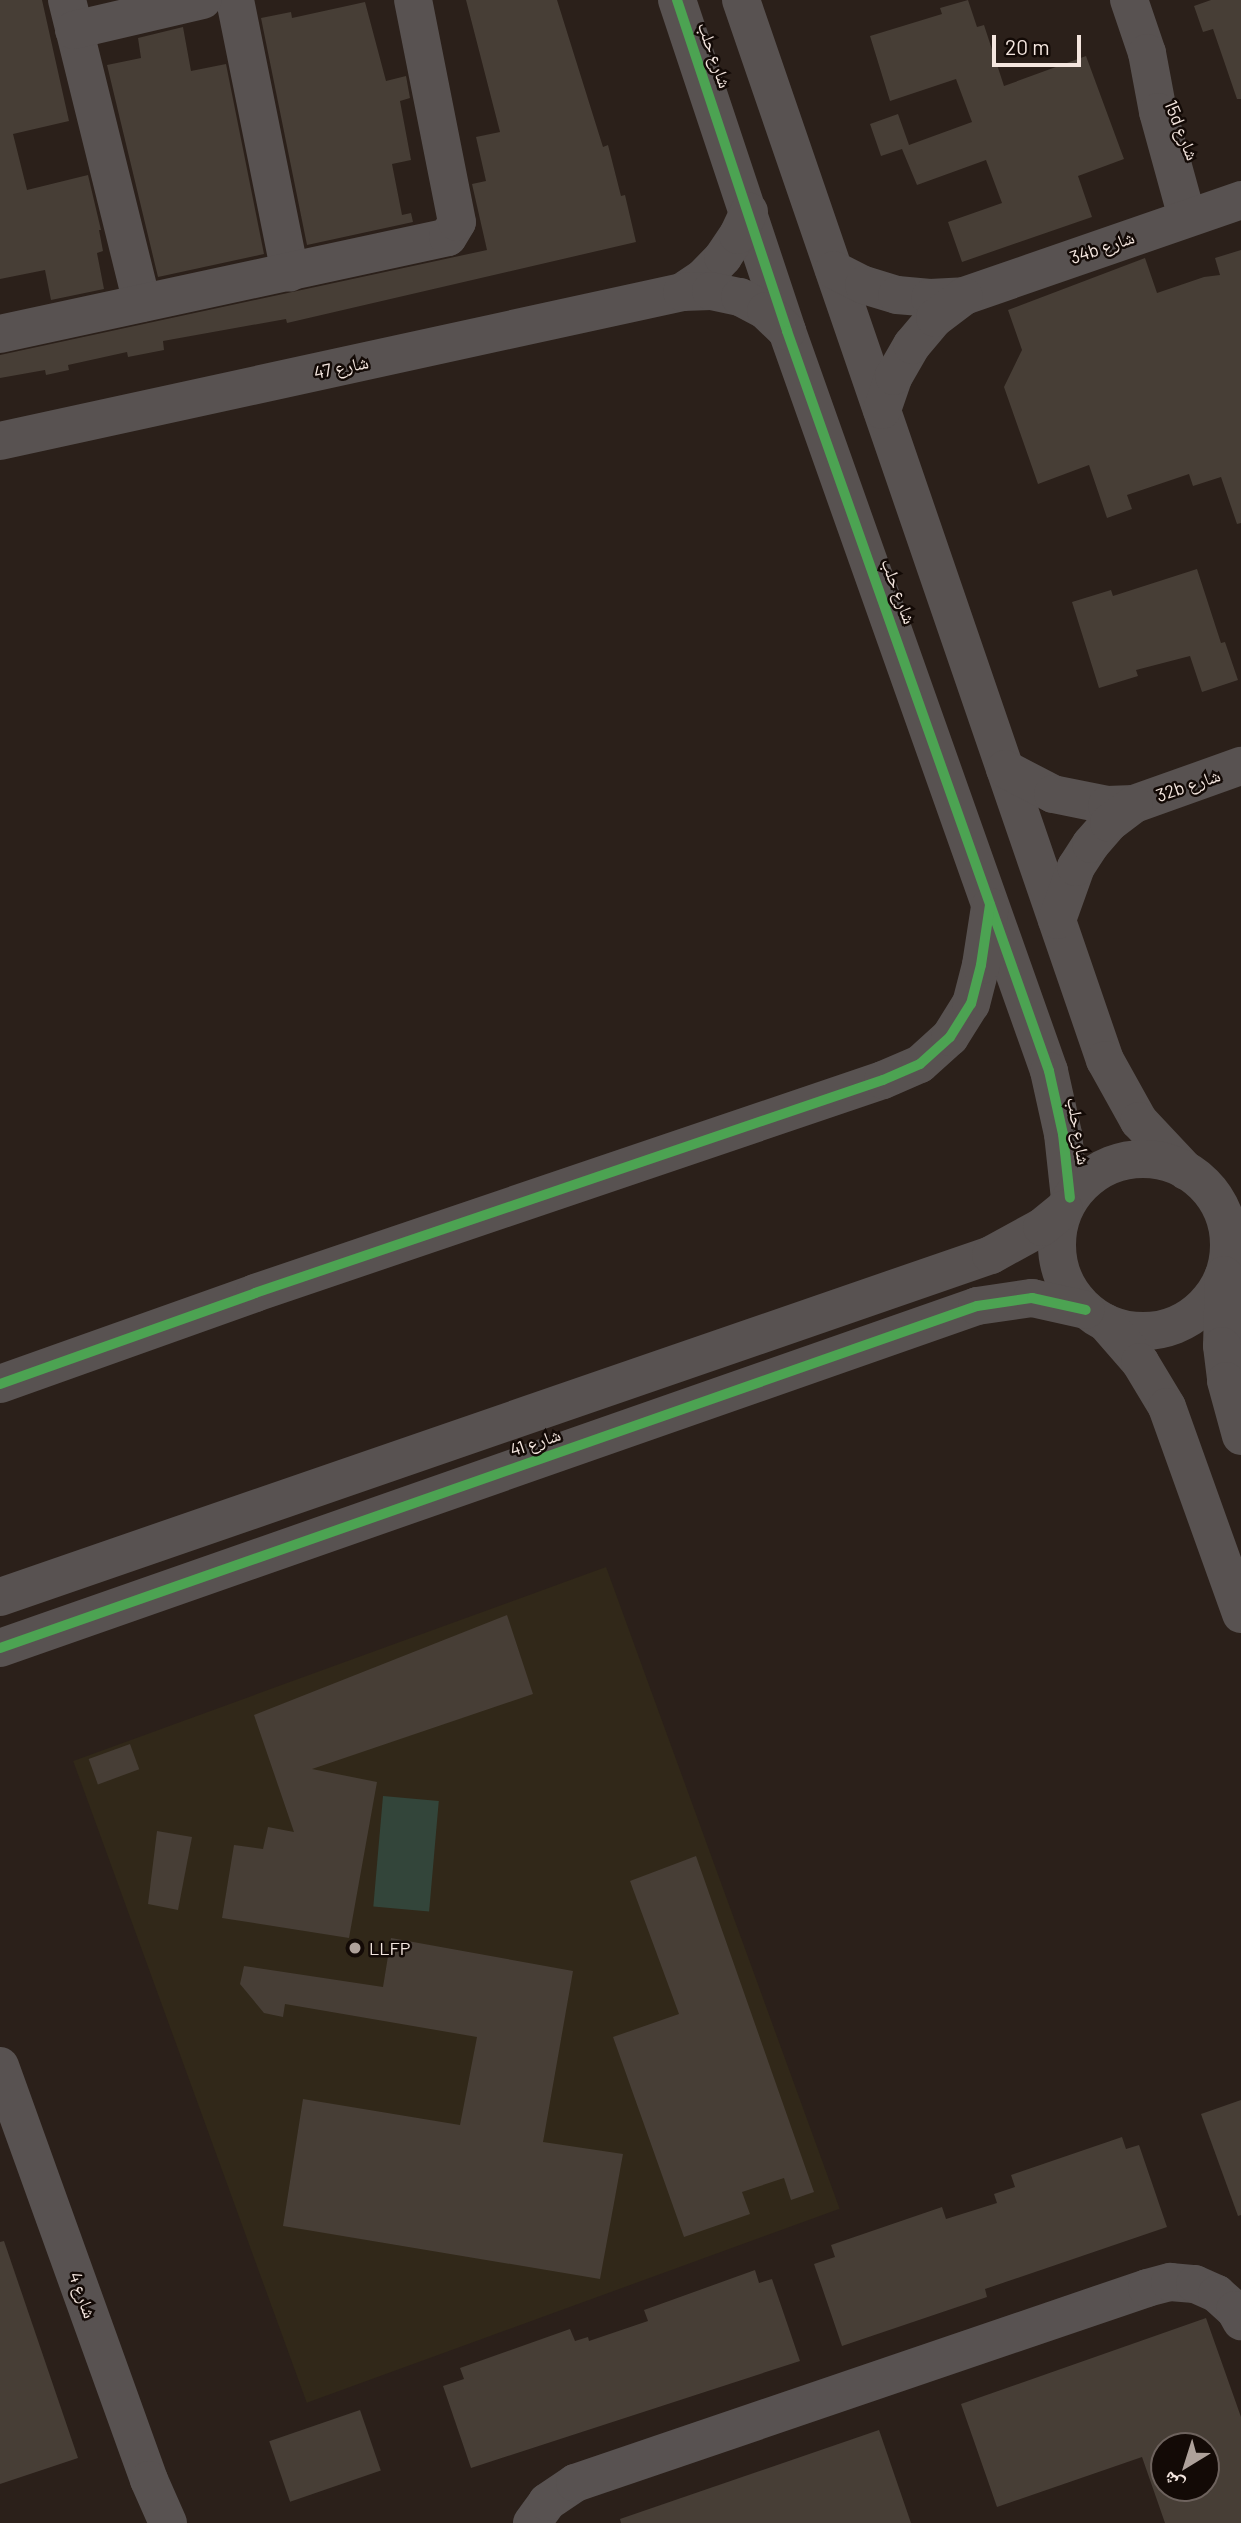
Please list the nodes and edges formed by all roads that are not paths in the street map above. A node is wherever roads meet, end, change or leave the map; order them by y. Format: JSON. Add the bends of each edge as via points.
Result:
{"nodes":[{"id":1,"x":203,"y":0,"type":"edge"},
{"id":2,"x":235,"y":0,"type":"edge"},
{"id":3,"x":413,"y":0,"type":"edge"},
{"id":4,"x":677,"y":0,"type":"edge"},
{"id":5,"x":741,"y":0,"type":"edge"},
{"id":6,"x":1129,"y":0,"type":"edge"},
{"id":7,"x":70,"y":15,"type":"edge"},
{"id":8,"x":1214,"y":209,"type":"edge"},
{"id":9,"x":749,"y":211,"type":"junction"},
{"id":10,"x":834,"y":270,"type":"junction"},
{"id":11,"x":290,"y":272,"type":"junction"},
{"id":12,"x":682,"y":292,"type":"junction"},
{"id":13,"x":964,"y":296,"type":"junction"},
{"id":14,"x":142,"y":303,"type":"junction"},
{"id":15,"x":788,"y":331,"type":"junction"},
{"id":16,"x":0,"y":334,"type":"edge"},
{"id":17,"x":882,"y":410,"type":"junction"},
{"id":18,"x":0,"y":441,"type":"edge"},
{"id":19,"x":1241,"y":766,"type":"edge"},
{"id":20,"x":1005,"y":769,"type":"junction"},
{"id":21,"x":1134,"y":804,"type":"junction"},
{"id":22,"x":991,"y":901,"type":"junction"},
{"id":23,"x":1057,"y":920,"type":"junction"},
{"id":24,"x":1186,"y":1171,"type":"junction"},
{"id":25,"x":1067,"y":1203,"type":"junction"},
{"id":26,"x":1224,"y":1275,"type":"junction"},
{"id":27,"x":1096,"y":1316,"type":"junction"},
{"id":28,"x":0,"y":1384,"type":"edge"},
{"id":29,"x":1241,"y":1436,"type":"edge"},
{"id":30,"x":0,"y":1597,"type":"edge"},
{"id":31,"x":1241,"y":1614,"type":"edge"},
{"id":32,"x":0,"y":1648,"type":"edge"},
{"id":33,"x":0,"y":2066,"type":"edge"},
{"id":34,"x":1241,"y":2321,"type":"edge"},
{"id":35,"x":168,"y":2523,"type":"edge"},
{"id":36,"x":533,"y":2523,"type":"edge"}],
"edges":[{"from":1,"to":7,"type":"street"},
{"from":2,"to":11,"type":"street"},
{"from":3,"to":11,"type":"street","via":[[457,222],[454,230],[440,239]]},
{"from":4,"to":9,"type":"street","name":"شارع حلب"},
{"from":5,"to":10,"type":"street"},
{"from":6,"to":8,"type":"street","name":"15d شارع"},
{"from":7,"to":14,"type":"street"},
{"from":8,"to":13,"type":"street","name":"34b شارع"},
{"from":9,"to":12,"type":"street","name":"شارع 47","via":[[723,257]]},
{"from":9,"to":15,"type":"street","name":"شارع حلب"},
{"from":10,"to":13,"type":"street","name":"34b شارع","via":[[897,295]]},
{"from":10,"to":17,"type":"street"},
{"from":11,"to":14,"type":"street"},
{"from":12,"to":15,"type":"street","name":"شارع 47","via":[[740,297],[766,311]]},
{"from":12,"to":18,"type":"street","name":"شارع 47"},
{"from":13,"to":17,"type":"street","name":"34b شارع","via":[[935,318],[912,345]]},
{"from":14,"to":16,"type":"street"},
{"from":15,"to":22,"type":"street","name":"شارع حلب"},
{"from":17,"to":20,"type":"street"},
{"from":19,"to":21,"type":"street","name":"32b شارع"},
{"from":20,"to":21,"type":"street","name":"32b شارع","via":[[1053,794],[1080,802]]},
{"from":20,"to":23,"type":"street"},
{"from":21,"to":23,"type":"street","name":"32b شارع","via":[[1091,844],[1076,867]]},
{"from":22,"to":25,"type":"street","name":"شارع حلب","via":[[1049,1070],[1063,1134]]},
{"from":22,"to":28,"type":"street","via":[[971,1004],[950,1037],[920,1064]]},
{"from":23,"to":24,"type":"street","via":[[1120,1091],[1139,1121]]},
{"from":24,"to":25,"type":"street","via":[[1166,1162],[1123,1161],[1084,1181]]},
{"from":24,"to":26,"type":"street","via":[[1219,1205],[1229,1252]]},
{"from":25,"to":27,"type":"street","via":[[1056,1252],[1061,1273],[1071,1293]]},
{"from":25,"to":30,"type":"street","name":"شارع 41","via":[[1042,1227],[991,1255]]},
{"from":26,"to":27,"type":"street","via":[[1213,1296],[1175,1325],[1129,1330]]},
{"from":26,"to":29,"type":"street","via":[[1222,1346]]},
{"from":27,"to":31,"type":"street","via":[[1140,1362],[1167,1407]]},
{"from":27,"to":32,"type":"street","name":"شارع 41","via":[[1031,1298],[976,1306]]},
{"from":33,"to":35,"type":"street","name":"شارع 4"},
{"from":34,"to":36,"type":"street","via":[[1217,2294],[1195,2284],[1170,2282],[1147,2288],[575,2483],[547,2502]]}]}
